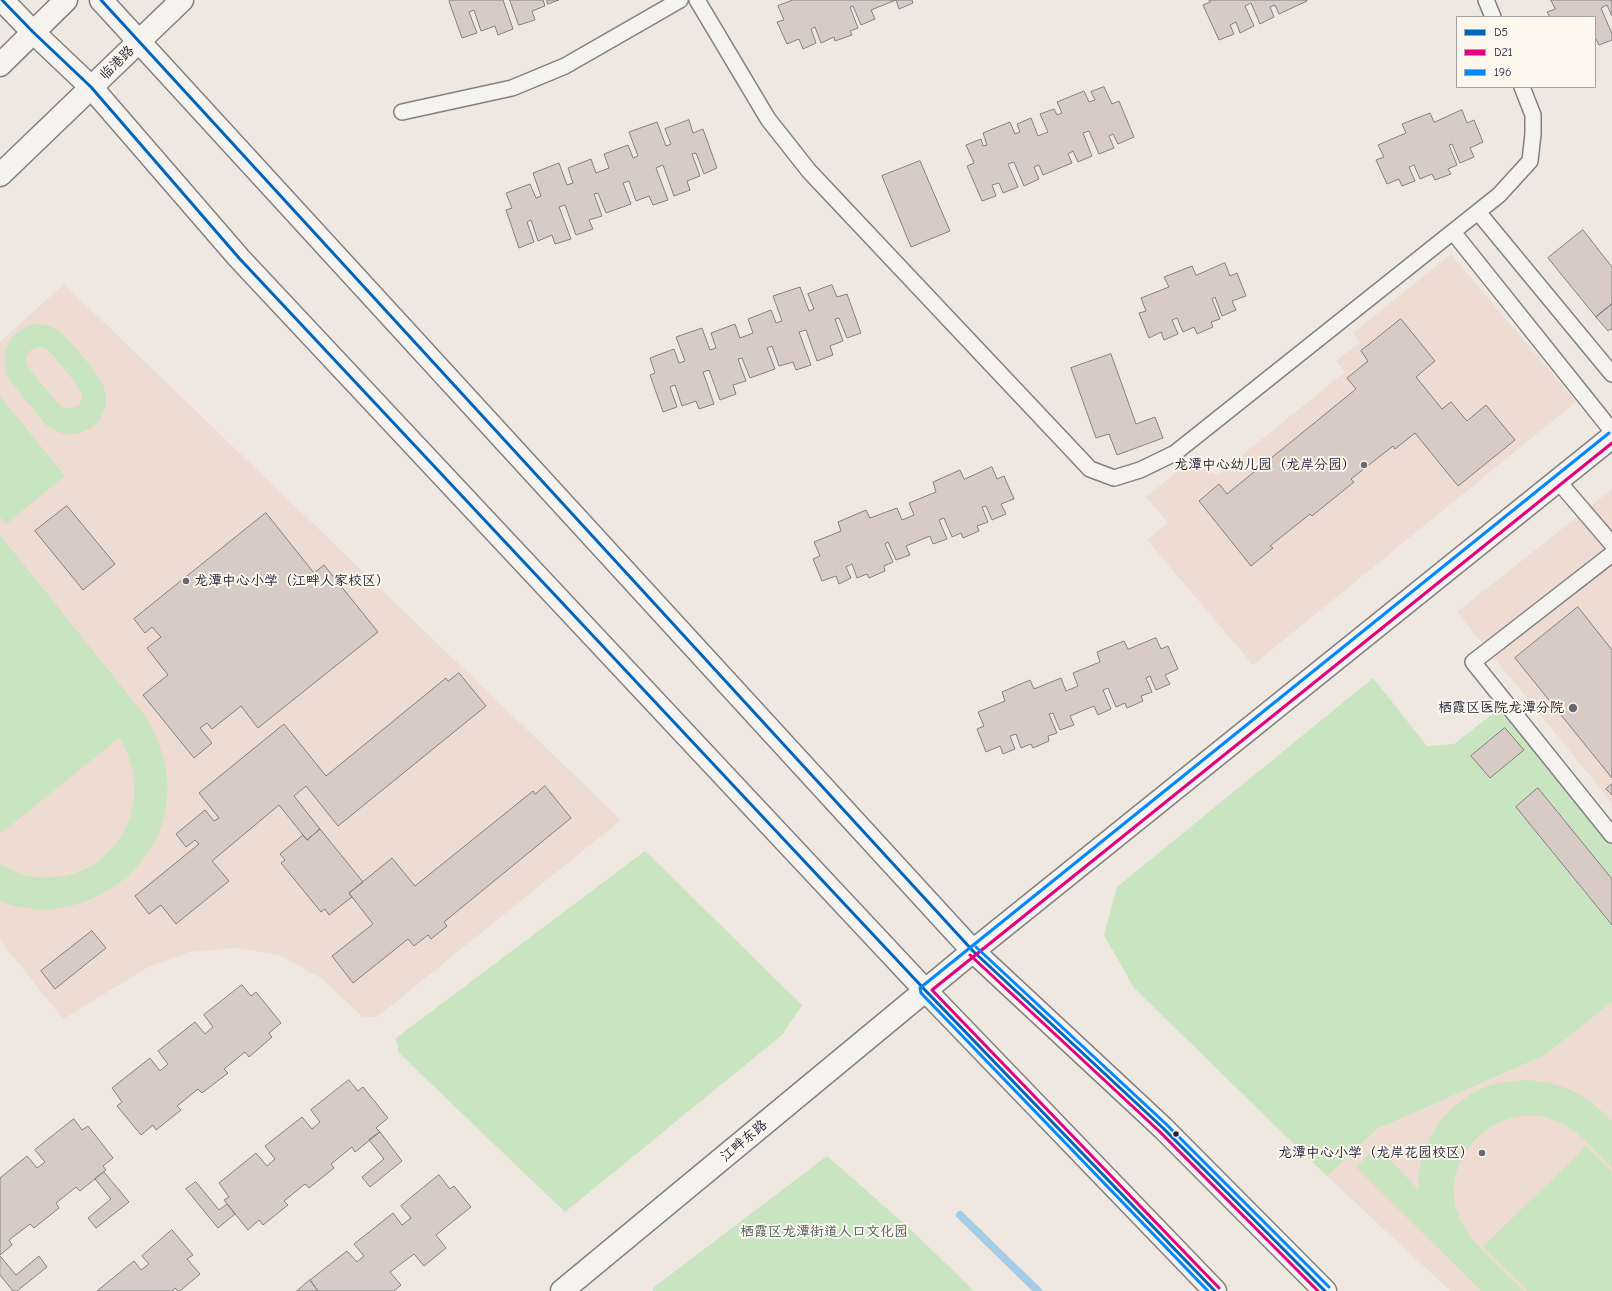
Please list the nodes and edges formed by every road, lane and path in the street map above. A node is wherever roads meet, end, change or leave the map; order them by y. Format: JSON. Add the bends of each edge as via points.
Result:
{"nodes":[{"id":1,"x":2,"y":0,"type":"edge"},
{"id":2,"x":66,"y":0,"type":"edge"},
{"id":3,"x":101,"y":0,"type":"edge"},
{"id":4,"x":182,"y":0,"type":"edge"},
{"id":5,"x":680,"y":0,"type":"edge"},
{"id":6,"x":697,"y":0,"type":"edge"},
{"id":7,"x":1486,"y":0,"type":"edge"},
{"id":8,"x":1493,"y":16,"type":"edge"},
{"id":9,"x":33,"y":32,"type":"junction"},
{"id":10,"x":138,"y":42,"type":"junction"},
{"id":11,"x":0,"y":65,"type":"edge"},
{"id":12,"x":91,"y":87,"type":"junction"},
{"id":13,"x":1522,"y":88,"type":"edge"},
{"id":14,"x":402,"y":112,"type":"dead end"},
{"id":15,"x":0,"y":176,"type":"edge"},
{"id":16,"x":1478,"y":212,"type":"junction"},
{"id":17,"x":1453,"y":232,"type":"junction"},
{"id":18,"x":1612,"y":374,"type":"edge"},
{"id":19,"x":1612,"y":431,"type":"edge"},
{"id":20,"x":1612,"y":437,"type":"edge"},
{"id":21,"x":1558,"y":481,"type":"junction"},
{"id":22,"x":1612,"y":544,"type":"edge"},
{"id":23,"x":1612,"y":554,"type":"edge"},
{"id":24,"x":1612,"y":835,"type":"edge"},
{"id":25,"x":973,"y":951,"type":"junction"},
{"id":26,"x":925,"y":990,"type":"junction"},
{"id":27,"x":562,"y":1291,"type":"edge"},
{"id":28,"x":1215,"y":1291,"type":"edge"},
{"id":29,"x":1325,"y":1291,"type":"edge"}],
"edges":[{"from":1,"to":9,"type":"main road"},
{"from":2,"to":9,"type":"main road"},
{"from":3,"to":10,"type":"main road"},
{"from":4,"to":10,"type":"main road","name":"临港路"},
{"from":5,"to":14,"type":"lane","via":[[565,66],[512,88]]},
{"from":6,"to":17,"type":"lane","via":[[768,119],[809,172],[1090,470],[1114,478],[1140,470],[1175,453]]},
{"from":7,"to":8,"type":"lane"},
{"from":9,"to":11,"type":"main road"},
{"from":9,"to":12,"type":"main road"},
{"from":10,"to":12,"type":"main road","name":"临港路"},
{"from":10,"to":25,"type":"main road"},
{"from":12,"to":15,"type":"main road","name":"临港路"},
{"from":12,"to":26,"type":"main road","via":[[239,258]]},
{"from":13,"to":16,"type":"lane","via":[[1533,115],[1530,161],[1499,195]]},
{"from":16,"to":17,"type":"lane"},
{"from":16,"to":18,"type":"lane"},
{"from":17,"to":19,"type":"lane"},
{"from":20,"to":21,"type":"main road","name":"江畔东路"},
{"from":21,"to":22,"type":"lane"},
{"from":21,"to":25,"type":"main road","name":"江畔东路"},
{"from":23,"to":24,"type":"lane","via":[[1474,662]]},
{"from":25,"to":26,"type":"main road","name":"江畔东路"},
{"from":25,"to":29,"type":"main road","via":[[1163,1128]]},
{"from":26,"to":27,"type":"main road","name":"江畔东路"},
{"from":26,"to":28,"type":"main road"}]}
